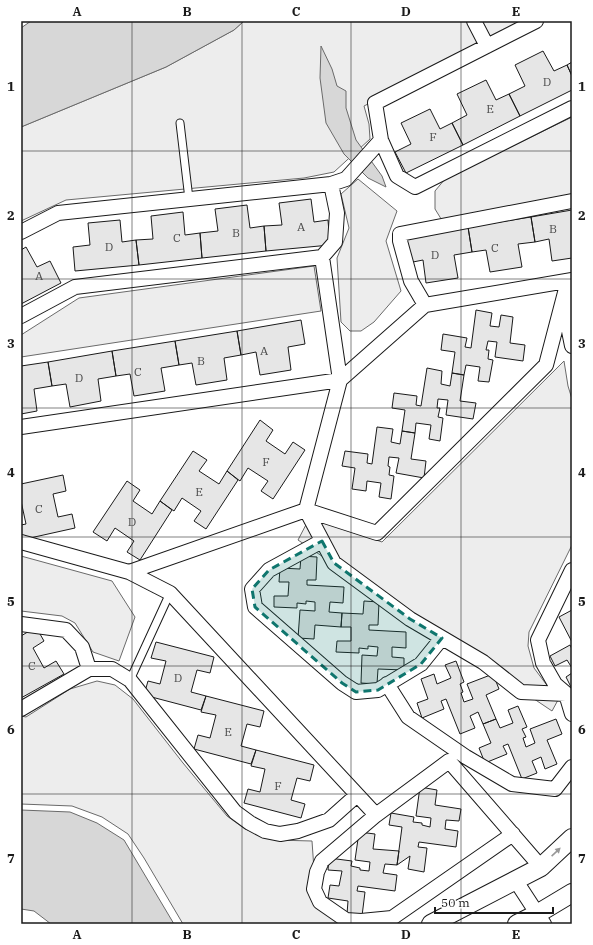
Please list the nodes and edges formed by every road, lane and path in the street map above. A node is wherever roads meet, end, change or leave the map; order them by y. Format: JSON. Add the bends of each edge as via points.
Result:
{"nodes":[{"id":1,"x":474,"y":21,"type":"edge"},
{"id":2,"x":536,"y":21,"type":"edge"},
{"id":3,"x":487,"y":46,"type":"junction"},
{"id":4,"x":572,"y":108,"type":"edge"},
{"id":5,"x":180,"y":123,"type":"dead end"},
{"id":6,"x":381,"y":140,"type":"junction"},
{"id":7,"x":331,"y":184,"type":"junction"},
{"id":8,"x":189,"y":199,"type":"junction"},
{"id":9,"x":572,"y":201,"type":"edge"},
{"id":10,"x":21,"y":232,"type":"edge"},
{"id":11,"x":322,"y":257,"type":"junction"},
{"id":12,"x":570,"y":280,"type":"edge"},
{"id":13,"x":425,"y":305,"type":"junction"},
{"id":14,"x":21,"y":316,"type":"edge"},
{"id":15,"x":572,"y":346,"type":"edge"},
{"id":16,"x":340,"y":380,"type":"junction"},
{"id":17,"x":21,"y":427,"type":"edge"},
{"id":18,"x":306,"y":510,"type":"junction"},
{"id":19,"x":322,"y":541,"type":"junction"},
{"id":20,"x":21,"y":542,"type":"edge"},
{"id":21,"x":572,"y":570,"type":"edge"},
{"id":22,"x":129,"y":572,"type":"junction"},
{"id":23,"x":170,"y":593,"type":"junction"},
{"id":24,"x":21,"y":624,"type":"edge"},
{"id":25,"x":442,"y":638,"type":"junction"},
{"id":26,"x":89,"y":670,"type":"junction"},
{"id":27,"x":130,"y":680,"type":"junction"},
{"id":28,"x":387,"y":684,"type":"junction"},
{"id":29,"x":569,"y":696,"type":"edge"},
{"id":30,"x":21,"y":709,"type":"edge"},
{"id":31,"x":572,"y":714,"type":"edge"},
{"id":32,"x":572,"y":767,"type":"edge"},
{"id":33,"x":357,"y":795,"type":"junction"},
{"id":34,"x":376,"y":815,"type":"junction"},
{"id":35,"x":512,"y":834,"type":"junction"},
{"id":36,"x":572,"y":838,"type":"edge"},
{"id":37,"x":540,"y":867,"type":"junction"},
{"id":38,"x":516,"y":881,"type":"junction"},
{"id":39,"x":572,"y":893,"type":"edge"},
{"id":40,"x":541,"y":919,"type":"edge"},
{"id":41,"x":431,"y":924,"type":"edge"},
{"id":42,"x":517,"y":924,"type":"edge"}],
"edges":[{"from":1,"to":3,"type":"street"},
{"from":2,"to":3,"type":"street"},
{"from":3,"to":6,"type":"street","via":[[375,103]]},
{"from":4,"to":6,"type":"street","via":[[416,187],[396,176]]},
{"from":5,"to":8,"type":"lane"},
{"from":6,"to":7,"type":"street","via":[[346,179]]},
{"from":7,"to":8,"type":"street"},
{"from":7,"to":11,"type":"street","via":[[337,213],[335,242]]},
{"from":8,"to":10,"type":"street","via":[[58,213]]},
{"from":9,"to":13,"type":"street","via":[[400,234],[411,281]]},
{"from":11,"to":14,"type":"street","via":[[75,287]]},
{"from":11,"to":16,"type":"street"},
{"from":12,"to":13,"type":"street"},
{"from":12,"to":15,"type":"street","via":[[568,326]]},
{"from":12,"to":18,"type":"street","via":[[546,365],[377,534]]},
{"from":13,"to":16,"type":"street"},
{"from":16,"to":17,"type":"street"},
{"from":16,"to":18,"type":"street"},
{"from":18,"to":19,"type":"street"},
{"from":18,"to":22,"type":"street"},
{"from":19,"to":25,"type":"street","via":[[334,563],[410,619]]},
{"from":19,"to":28,"type":"street","via":[[269,570],[252,589],[255,607],[342,683],[356,692],[378,690]]},
{"from":20,"to":22,"type":"street"},
{"from":21,"to":29,"type":"street","via":[[538,640],[543,663],[555,684]]},
{"from":22,"to":23,"type":"street"},
{"from":23,"to":27,"type":"lane"},
{"from":23,"to":33,"type":"street"},
{"from":24,"to":26,"type":"street","via":[[66,630],[82,647]]},
{"from":25,"to":28,"type":"street","via":[[421,664]]},
{"from":25,"to":29,"type":"street","via":[[483,662],[521,692]]},
{"from":26,"to":27,"type":"street","via":[[112,669]]},
{"from":26,"to":30,"type":"street"},
{"from":27,"to":33,"type":"street","via":[[235,812],[265,831],[280,834],[298,831],[329,820]]},
{"from":28,"to":32,"type":"street","via":[[408,717],[466,757],[512,784],[555,789]]},
{"from":29,"to":31,"type":"street"},
{"from":33,"to":34,"type":"street"},
{"from":34,"to":35,"type":"street","via":[[449,761]]},
{"from":34,"to":35,"type":"street","via":[[322,861],[317,872],[314,889],[320,902],[346,920],[392,918]]},
{"from":35,"to":37,"type":"street"},
{"from":37,"to":36,"type":"street","one_way":true},
{"from":37,"to":38,"type":"street"},
{"from":38,"to":40,"type":"street"},
{"from":38,"to":41,"type":"street"},
{"from":39,"to":40,"type":"street"},
{"from":40,"to":42,"type":"street"}]}
